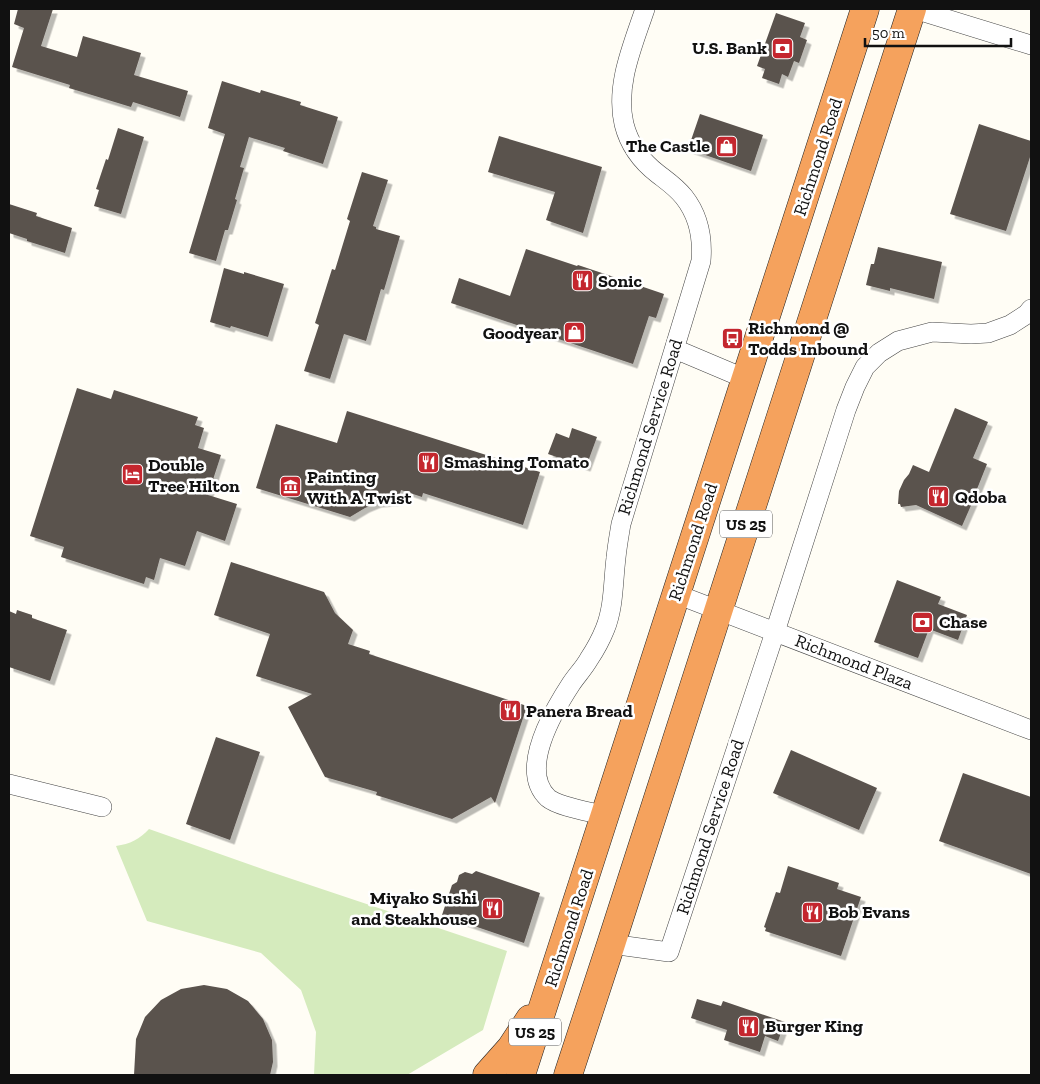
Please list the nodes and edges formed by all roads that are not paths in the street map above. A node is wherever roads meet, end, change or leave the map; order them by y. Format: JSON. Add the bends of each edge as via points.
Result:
{"nodes":[{"id":1,"x":645,"y":9,"type":"edge"},
{"id":2,"x":865,"y":9,"type":"edge"},
{"id":3,"x":913,"y":9,"type":"edge"},
{"id":4,"x":1031,"y":45,"type":"edge"},
{"id":5,"x":1031,"y":309,"type":"edge"},
{"id":6,"x":674,"y":348,"type":"junction"},
{"id":7,"x":746,"y":378,"type":"junction"},
{"id":8,"x":676,"y":594,"type":"junction"},
{"id":9,"x":718,"y":610,"type":"junction"},
{"id":10,"x":775,"y":632,"type":"junction"},
{"id":11,"x":1031,"y":730,"type":"edge"},
{"id":12,"x":9,"y":784,"type":"edge"},
{"id":13,"x":102,"y":807,"type":"dead end"},
{"id":14,"x":606,"y":816,"type":"junction"},
{"id":15,"x":612,"y":944,"type":"junction"},
{"id":16,"x":549,"y":988,"type":"junction"},
{"id":17,"x":579,"y":1040,"type":"junction"},
{"id":18,"x":488,"y":1075,"type":"edge"},
{"id":19,"x":521,"y":1075,"type":"edge"},
{"id":20,"x":568,"y":1075,"type":"edge"},
{"id":21,"x":573,"y":1075,"type":"edge"}],
"edges":[{"from":1,"to":6,"type":"street","name":"Richmond Service Road","via":[[624,77],[624,124],[634,149],[684,197],[701,232],[701,261]]},
{"from":2,"to":7,"type":"highway","name":"Richmond Road","number":"US 25"},
{"from":3,"to":4,"type":"street"},
{"from":3,"to":9,"type":"highway","number":"US 25"},
{"from":5,"to":10,"type":"street","name":"Richmond Service Road","via":[[1010,325],[988,333],[932,332],[898,341],[865,367],[846,410]]},
{"from":6,"to":7,"type":"street"},
{"from":6,"to":14,"type":"street","name":"Richmond Service Road","via":[[620,524],[610,617],[589,659],[554,712],[541,742],[536,767],[539,783],[547,797]]},
{"from":7,"to":8,"type":"highway","name":"Richmond Road","number":"US 25"},
{"from":8,"to":9,"type":"street","name":"Richmond Plaza"},
{"from":8,"to":14,"type":"highway","name":"Richmond Road","number":"US 25"},
{"from":9,"to":10,"type":"street","name":"Richmond Plaza"},
{"from":9,"to":15,"type":"highway","number":"US 25"},
{"from":10,"to":11,"type":"street","name":"Richmond Plaza"},
{"from":10,"to":15,"type":"street","name":"Richmond Service Road","via":[[669,952]]},
{"from":12,"to":13,"type":"street"},
{"from":14,"to":16,"type":"highway","name":"Richmond Road","number":"US 25"},
{"from":15,"to":17,"type":"highway","number":"US 25"},
{"from":16,"to":18,"type":"highway","via":[[511,1048]]},
{"from":16,"to":19,"type":"highway","name":"Richmond Road","number":"US 25"},
{"from":17,"to":20,"type":"highway","number":"US 25"},
{"from":17,"to":21,"type":"highway"}]}
